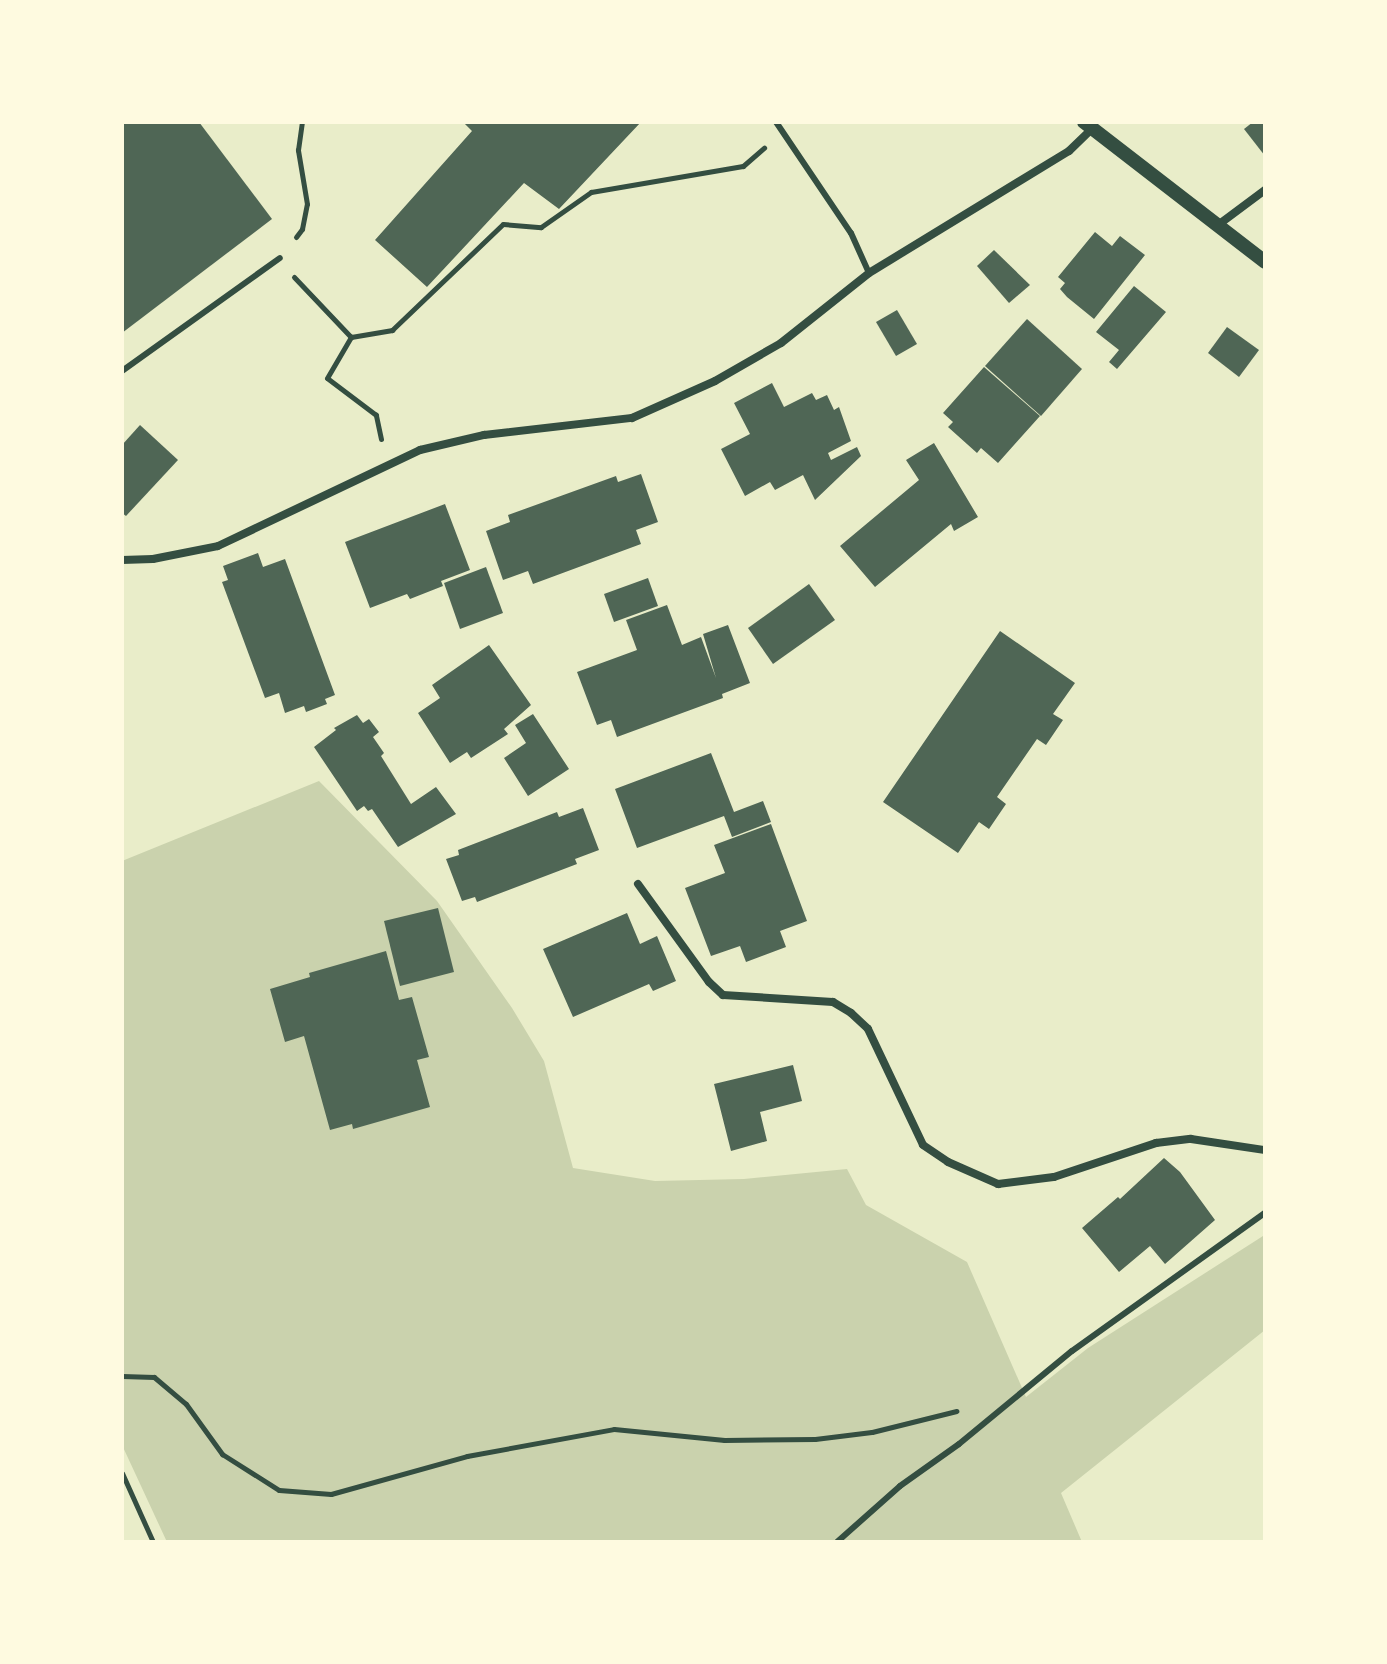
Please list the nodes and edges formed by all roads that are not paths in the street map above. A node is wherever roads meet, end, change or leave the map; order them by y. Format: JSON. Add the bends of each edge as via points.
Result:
{"nodes":[{"id":1,"x":776,"y":122,"type":"edge"},
{"id":2,"x":1087,"y":126,"type":"edge"},
{"id":3,"x":1265,"y":190,"type":"edge"},
{"id":4,"x":1218,"y":225,"type":"junction"},
{"id":5,"x":280,"y":258,"type":"road end"},
{"id":6,"x":1265,"y":262,"type":"edge"},
{"id":7,"x":869,"y":273,"type":"junction"},
{"id":8,"x":122,"y":371,"type":"edge"},
{"id":9,"x":122,"y":560,"type":"edge"},
{"id":10,"x":638,"y":884,"type":"dead end"},
{"id":11,"x":1265,"y":1150,"type":"edge"},
{"id":12,"x":1265,"y":1213,"type":"edge"},
{"id":13,"x":837,"y":1542,"type":"edge"}],
"edges":[{"from":1,"to":7,"type":"lane","via":[[851,233]]},
{"from":2,"to":4,"type":"street"},
{"from":2,"to":7,"type":"street","via":[[1069,151]]},
{"from":3,"to":4,"type":"street"},
{"from":4,"to":6,"type":"street"},
{"from":5,"to":8,"type":"lane"},
{"from":7,"to":9,"type":"street","via":[[781,343],[715,381],[632,418],[484,435],[420,450],[218,546]]},
{"from":10,"to":11,"type":"street","via":[[723,995],[833,1002],[851,1013],[868,1029],[923,1145],[998,1184],[1054,1177],[1156,1143],[1191,1139]]},
{"from":12,"to":13,"type":"lane","via":[[1118,1316],[900,1486]]}]}
